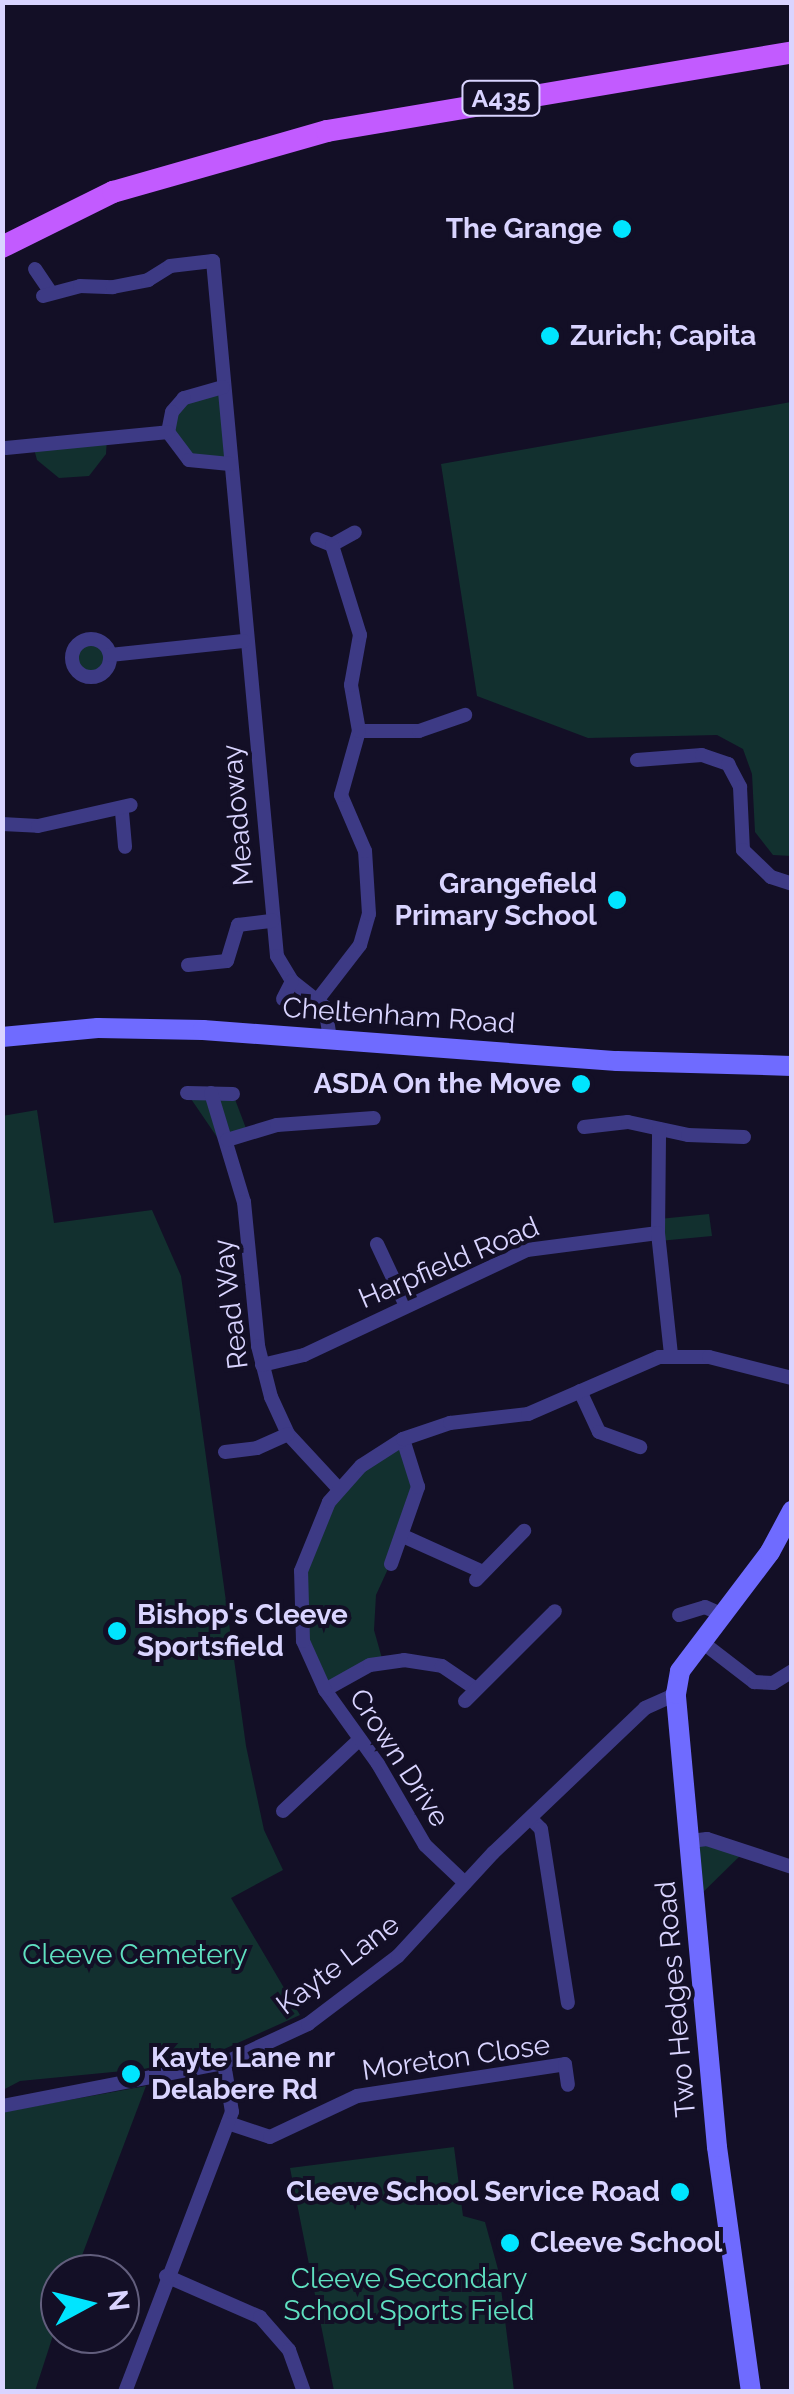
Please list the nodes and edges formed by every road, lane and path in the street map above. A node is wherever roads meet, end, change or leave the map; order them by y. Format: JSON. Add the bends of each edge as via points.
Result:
{"nodes":[{"id":1,"x":792,"y":52,"type":"edge"},
{"id":2,"x":2,"y":247,"type":"edge"},
{"id":3,"x":34,"y":269,"type":"dead end"},
{"id":4,"x":223,"y":388,"type":"junction"},
{"id":5,"x":168,"y":432,"type":"junction"},
{"id":6,"x":6,"y":448,"type":"dead end"},
{"id":7,"x":230,"y":464,"type":"junction"},
{"id":8,"x":355,"y":532,"type":"dead end"},
{"id":9,"x":243,"y":641,"type":"junction"},
{"id":10,"x":110,"y":655,"type":"dead end"},
{"id":11,"x":465,"y":715,"type":"dead end"},
{"id":12,"x":359,"y":731,"type":"junction"},
{"id":13,"x":637,"y":760,"type":"dead end"},
{"id":14,"x":2,"y":824,"type":"edge"},
{"id":15,"x":125,"y":847,"type":"dead end"},
{"id":16,"x":792,"y":884,"type":"edge"},
{"id":17,"x":273,"y":921,"type":"junction"},
{"id":18,"x":188,"y":965,"type":"dead end"},
{"id":19,"x":292,"y":981,"type":"junction"},
{"id":20,"x":318,"y":998,"type":"junction"},
{"id":21,"x":283,"y":999,"type":"dead end"},
{"id":22,"x":2,"y":1037,"type":"edge"},
{"id":23,"x":330,"y":1038,"type":"junction"},
{"id":24,"x":792,"y":1066,"type":"edge"},
{"id":25,"x":187,"y":1093,"type":"dead end"},
{"id":26,"x":210,"y":1093,"type":"junction"},
{"id":27,"x":232,"y":1094,"type":"dead end"},
{"id":28,"x":374,"y":1118,"type":"dead end"},
{"id":29,"x":584,"y":1127,"type":"dead end"},
{"id":30,"x":659,"y":1128,"type":"junction"},
{"id":31,"x":744,"y":1137,"type":"dead end"},
{"id":32,"x":228,"y":1140,"type":"junction"},
{"id":33,"x":658,"y":1233,"type":"junction"},
{"id":34,"x":376,"y":1244,"type":"dead end"},
{"id":35,"x":406,"y":1306,"type":"junction"},
{"id":36,"x":671,"y":1355,"type":"junction"},
{"id":37,"x":262,"y":1365,"type":"junction"},
{"id":38,"x":792,"y":1378,"type":"edge"},
{"id":39,"x":580,"y":1391,"type":"junction"},
{"id":40,"x":288,"y":1434,"type":"junction"},
{"id":41,"x":403,"y":1439,"type":"junction"},
{"id":42,"x":640,"y":1447,"type":"dead end"},
{"id":43,"x":225,"y":1452,"type":"dead end"},
{"id":44,"x":338,"y":1489,"type":"junction"},
{"id":45,"x":792,"y":1511,"type":"edge"},
{"id":46,"x":524,"y":1532,"type":"dead end"},
{"id":47,"x":403,"y":1536,"type":"junction"},
{"id":48,"x":391,"y":1564,"type":"dead end"},
{"id":49,"x":555,"y":1611,"type":"dead end"},
{"id":50,"x":679,"y":1615,"type":"dead end"},
{"id":51,"x":725,"y":1616,"type":"junction"},
{"id":52,"x":702,"y":1642,"type":"junction"},
{"id":53,"x":792,"y":1671,"type":"edge"},
{"id":54,"x":324,"y":1690,"type":"junction"},
{"id":55,"x":676,"y":1694,"type":"junction"},
{"id":56,"x":360,"y":1739,"type":"junction"},
{"id":57,"x":283,"y":1811,"type":"dead end"},
{"id":58,"x":531,"y":1819,"type":"junction"},
{"id":59,"x":690,"y":1840,"type":"junction"},
{"id":60,"x":792,"y":1867,"type":"edge"},
{"id":61,"x":465,"y":1884,"type":"junction"},
{"id":62,"x":568,"y":2003,"type":"dead end"},
{"id":63,"x":224,"y":2064,"type":"junction"},
{"id":64,"x":568,"y":2085,"type":"dead end"},
{"id":65,"x":2,"y":2106,"type":"edge"},
{"id":66,"x":228,"y":2122,"type":"junction"},
{"id":67,"x":166,"y":2276,"type":"junction"},
{"id":68,"x":125,"y":2392,"type":"edge"},
{"id":69,"x":304,"y":2392,"type":"edge"},
{"id":70,"x":751,"y":2392,"type":"edge"}],
"edges":[{"from":1,"to":2,"type":"main road","number":"A435","via":[[327,131],[113,192]]},
{"from":3,"to":4,"type":"street","name":"Meadoway","via":[[47,294],[113,288],[148,280],[170,266],[212,261]]},
{"from":4,"to":5,"type":"street","via":[[184,398]]},
{"from":4,"to":7,"type":"street","name":"Meadoway"},
{"from":5,"to":6,"type":"street"},
{"from":5,"to":7,"type":"street","via":[[189,460]]},
{"from":7,"to":9,"type":"street","name":"Meadoway"},
{"from":8,"to":12,"type":"street","via":[[324,542],[360,635],[351,685]]},
{"from":9,"to":10,"type":"street"},
{"from":9,"to":17,"type":"street","name":"Meadoway"},
{"from":11,"to":12,"type":"street","via":[[420,731]]},
{"from":12,"to":20,"type":"street","via":[[341,795],[365,850],[368,923],[360,945]]},
{"from":13,"to":16,"type":"street","via":[[702,755],[728,764],[740,786],[743,850],[771,878]]},
{"from":14,"to":15,"type":"street","via":[[38,826],[126,808]]},
{"from":17,"to":18,"type":"street","via":[[236,928],[227,960]]},
{"from":17,"to":19,"type":"street","name":"Meadoway","via":[[277,956]]},
{"from":19,"to":20,"type":"street"},
{"from":19,"to":21,"type":"street"},
{"from":20,"to":23,"type":"street","via":[[330,1017]]},
{"from":22,"to":23,"type":"street","name":"Cheltenham Road","via":[[98,1028]]},
{"from":23,"to":24,"type":"street","name":"Cheltenham Road","via":[[617,1061]]},
{"from":25,"to":26,"type":"street"},
{"from":26,"to":27,"type":"street"},
{"from":26,"to":32,"type":"street","name":"Read Way"},
{"from":28,"to":32,"type":"street","via":[[277,1125]]},
{"from":29,"to":30,"type":"street","via":[[628,1122]]},
{"from":30,"to":31,"type":"street"},
{"from":30,"to":33,"type":"street"},
{"from":32,"to":37,"type":"street","name":"Read Way","via":[[244,1202]]},
{"from":33,"to":35,"type":"street","name":"Harpfield Road","via":[[540,1246]]},
{"from":33,"to":36,"type":"street"},
{"from":34,"to":35,"type":"street"},
{"from":35,"to":37,"type":"street","name":"Harpfield Road","via":[[304,1354]]},
{"from":36,"to":38,"type":"street","name":"Crown Drive","via":[[709,1357]]},
{"from":36,"to":39,"type":"street","name":"Crown Drive"},
{"from":37,"to":40,"type":"street","name":"Read Way"},
{"from":39,"to":41,"type":"street","name":"Crown Drive","via":[[528,1414],[450,1424]]},
{"from":39,"to":42,"type":"street","via":[[599,1432]]},
{"from":40,"to":43,"type":"street","via":[[258,1448]]},
{"from":40,"to":44,"type":"street","name":"Read Way"},
{"from":41,"to":44,"type":"street","name":"Crown Drive"},
{"from":41,"to":47,"type":"street","via":[[418,1487]]},
{"from":44,"to":54,"type":"street","name":"Crown Drive","via":[[314,1530],[299,1588],[303,1642]]},
{"from":45,"to":51,"type":"street","name":"Two Hedges Road"},
{"from":46,"to":47,"type":"street","via":[[479,1576]]},
{"from":47,"to":48,"type":"street"},
{"from":49,"to":54,"type":"street","via":[[471,1695],[442,1666],[404,1660],[370,1665]]},
{"from":50,"to":51,"type":"street","via":[[704,1606]]},
{"from":51,"to":52,"type":"street","name":"Two Hedges Road"},
{"from":52,"to":53,"type":"street","via":[[754,1682],[773,1683]]},
{"from":52,"to":55,"type":"street","name":"Two Hedges Road","via":[[680,1671]]},
{"from":54,"to":56,"type":"street","name":"Crown Drive"},
{"from":55,"to":58,"type":"street","name":"Kayte Lane","via":[[645,1708]]},
{"from":55,"to":59,"type":"street","name":"Two Hedges Road"},
{"from":56,"to":57,"type":"street"},
{"from":56,"to":61,"type":"street","name":"Crown Drive","via":[[424,1845]]},
{"from":58,"to":61,"type":"street","name":"Kayte Lane"},
{"from":58,"to":62,"type":"street","via":[[541,1829]]},
{"from":59,"to":60,"type":"street","via":[[707,1838]]},
{"from":59,"to":70,"type":"street","name":"Two Hedges Road","via":[[717,2147]]},
{"from":61,"to":63,"type":"street","name":"Kayte Lane","via":[[372,1978],[304,2026]]},
{"from":63,"to":65,"type":"street","name":"Kayte Lane"},
{"from":63,"to":66,"type":"street","via":[[233,2102]]},
{"from":64,"to":66,"type":"street","name":"Moreton Close","via":[[564,2064],[357,2096],[270,2138]]},
{"from":66,"to":67,"type":"street"},
{"from":67,"to":68,"type":"street"},
{"from":67,"to":69,"type":"street","via":[[260,2317],[289,2350]]}]}
